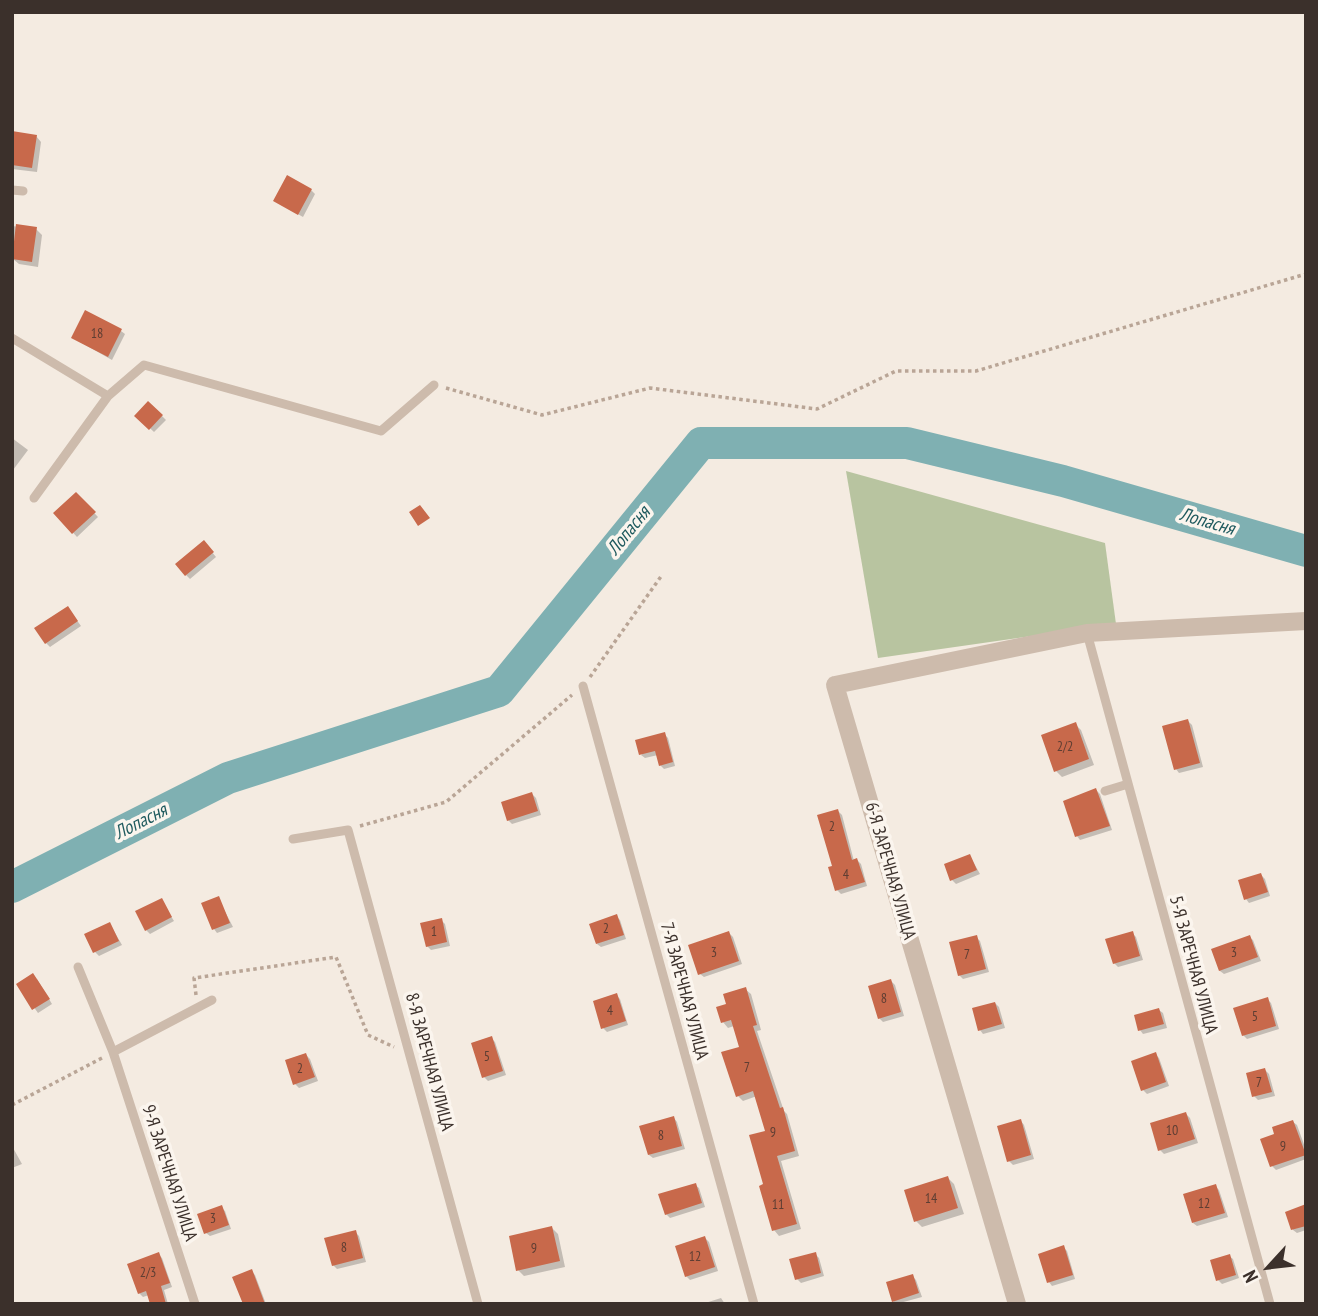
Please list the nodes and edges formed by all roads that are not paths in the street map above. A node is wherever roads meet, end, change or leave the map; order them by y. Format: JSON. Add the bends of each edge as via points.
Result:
{"nodes":[{"id":1,"x":12,"y":190,"type":"edge"},
{"id":2,"x":23,"y":191,"type":"dead end"},
{"id":3,"x":12,"y":338,"type":"edge"},
{"id":4,"x":434,"y":384,"type":"road end"},
{"id":5,"x":108,"y":396,"type":"junction"},
{"id":6,"x":34,"y":498,"type":"dead end"},
{"id":7,"x":1306,"y":621,"type":"edge"},
{"id":8,"x":1087,"y":634,"type":"junction"},
{"id":9,"x":583,"y":686,"type":"road end"},
{"id":10,"x":1128,"y":784,"type":"junction"},
{"id":11,"x":1105,"y":791,"type":"dead end"},
{"id":12,"x":293,"y":839,"type":"dead end"},
{"id":13,"x":78,"y":967,"type":"dead end"},
{"id":14,"x":212,"y":1000,"type":"dead end"},
{"id":15,"x":113,"y":1052,"type":"junction"},
{"id":16,"x":195,"y":1304,"type":"edge"},
{"id":17,"x":478,"y":1304,"type":"edge"},
{"id":18,"x":754,"y":1304,"type":"edge"},
{"id":19,"x":1017,"y":1304,"type":"edge"},
{"id":20,"x":1270,"y":1304,"type":"edge"}],
"edges":[{"from":1,"to":2,"type":"lane"},
{"from":3,"to":5,"type":"lane"},
{"from":4,"to":5,"type":"lane","via":[[381,430],[144,365]]},
{"from":5,"to":6,"type":"lane"},
{"from":7,"to":8,"type":"street"},
{"from":8,"to":10,"type":"lane","name":"5-Я ЗАРЕЧНАЯ УЛИЦА"},
{"from":8,"to":19,"type":"street","name":"6-Я ЗАРЕЧНАЯ УЛИЦА","via":[[835,685]]},
{"from":9,"to":18,"type":"lane","name":"7-Я ЗАРЕЧНАЯ УЛИЦА"},
{"from":10,"to":11,"type":"lane"},
{"from":10,"to":20,"type":"lane","name":"5-Я ЗАРЕЧНАЯ УЛИЦА"},
{"from":12,"to":17,"type":"lane","name":"8-Я ЗАРЕЧНАЯ УЛИЦА","via":[[348,830]]},
{"from":13,"to":15,"type":"lane","name":"9-Я ЗАРЕЧНАЯ УЛИЦА"},
{"from":14,"to":15,"type":"lane"},
{"from":15,"to":16,"type":"lane","name":"9-Я ЗАРЕЧНАЯ УЛИЦА"}]}
